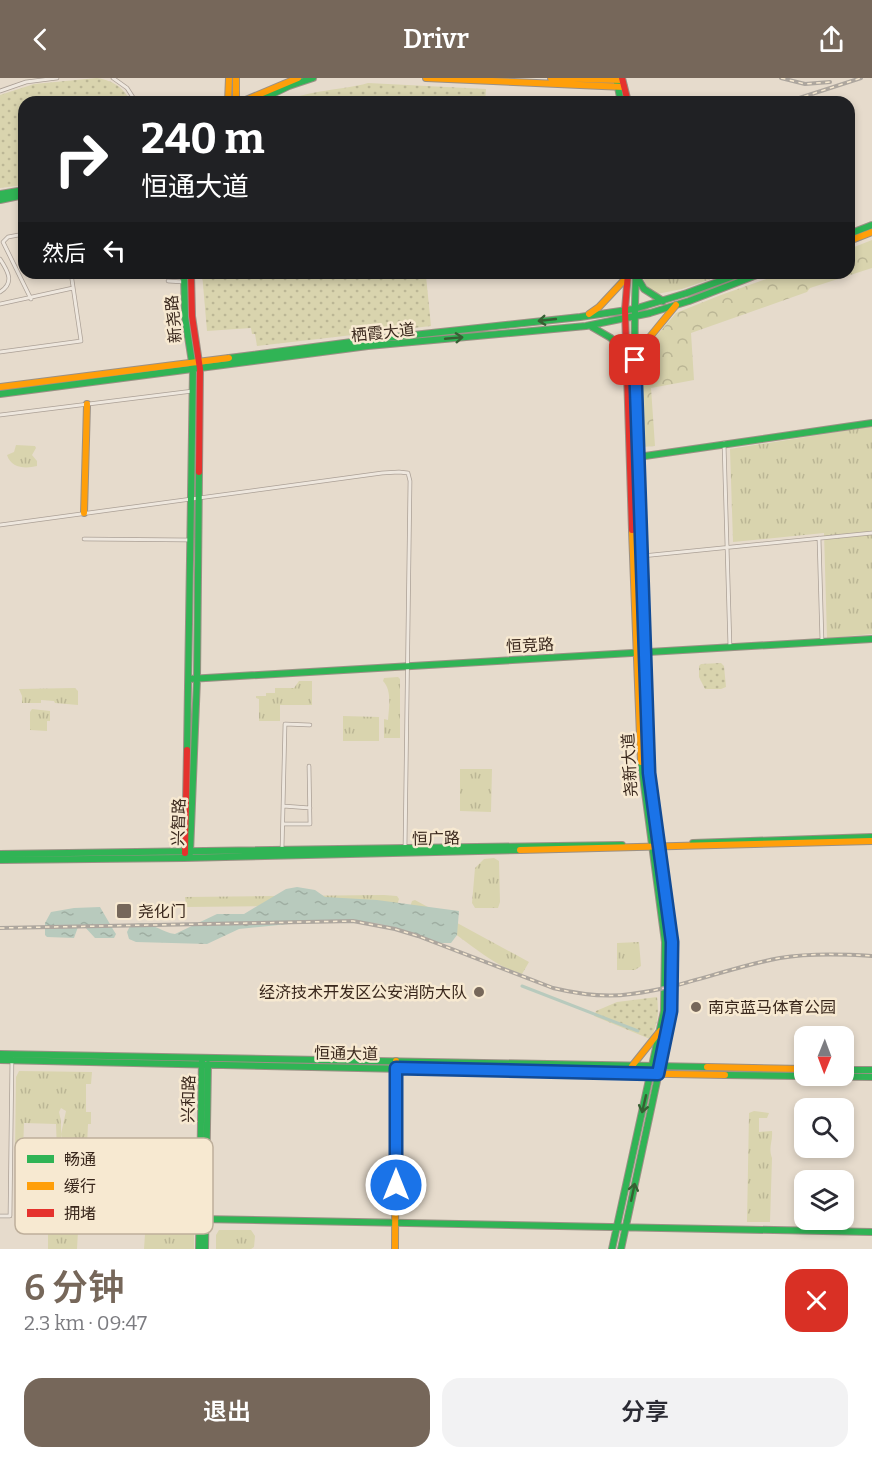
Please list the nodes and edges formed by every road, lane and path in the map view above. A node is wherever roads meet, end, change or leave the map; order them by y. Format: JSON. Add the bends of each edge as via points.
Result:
{"nodes":[{"id":1,"x":57,"y":78,"type":"edge"},
{"id":2,"x":113,"y":78,"type":"edge"},
{"id":3,"x":229,"y":78,"type":"edge"},
{"id":4,"x":236,"y":78,"type":"edge"},
{"id":5,"x":298,"y":78,"type":"edge"},
{"id":6,"x":313,"y":78,"type":"edge"},
{"id":7,"x":426,"y":78,"type":"edge"},
{"id":8,"x":552,"y":78,"type":"edge"},
{"id":9,"x":620,"y":82,"type":"edge"},
{"id":10,"x":0,"y":91,"type":"edge"},
{"id":11,"x":132,"y":96,"type":"edge"},
{"id":12,"x":228,"y":96,"type":"edge"},
{"id":13,"x":236,"y":96,"type":"edge"},
{"id":14,"x":255,"y":96,"type":"edge"},
{"id":15,"x":268,"y":96,"type":"edge"},
{"id":16,"x":626,"y":96,"type":"edge"},
{"id":17,"x":18,"y":193,"type":"edge"},
{"id":18,"x":0,"y":194,"type":"edge"},
{"id":19,"x":18,"y":195,"type":"edge"},
{"id":20,"x":0,"y":200,"type":"edge"},
{"id":21,"x":872,"y":225,"type":"edge"},
{"id":22,"x":855,"y":232,"type":"edge"},
{"id":23,"x":872,"y":232,"type":"edge"},
{"id":24,"x":18,"y":235,"type":"edge"},
{"id":25,"x":855,"y":239,"type":"edge"},
{"id":26,"x":0,"y":259,"type":"edge"},
{"id":27,"x":18,"y":273,"type":"edge"},
{"id":28,"x":21,"y":279,"type":"edge"},
{"id":29,"x":72,"y":279,"type":"edge"},
{"id":30,"x":185,"y":279,"type":"edge"},
{"id":31,"x":186,"y":279,"type":"edge"},
{"id":32,"x":624,"y":279,"type":"edge"},
{"id":33,"x":628,"y":279,"type":"edge"},
{"id":34,"x":636,"y":279,"type":"edge"},
{"id":35,"x":639,"y":279,"type":"edge"},
{"id":36,"x":728,"y":279,"type":"edge"},
{"id":37,"x":744,"y":279,"type":"edge"},
{"id":38,"x":73,"y":288,"type":"junction"},
{"id":39,"x":0,"y":292,"type":"edge"},
{"id":40,"x":688,"y":297,"type":"junction"},
{"id":41,"x":31,"y":299,"type":"junction"},
{"id":42,"x":663,"y":301,"type":"junction"},
{"id":43,"x":0,"y":304,"type":"edge"},
{"id":44,"x":676,"y":305,"type":"junction"},
{"id":45,"x":634,"y":309,"type":"junction"},
{"id":46,"x":625,"y":310,"type":"junction"},
{"id":47,"x":580,"y":317,"type":"junction"},
{"id":48,"x":634,"y":317,"type":"junction"},
{"id":49,"x":625,"y":319,"type":"junction"},
{"id":50,"x":586,"y":326,"type":"junction"},
{"id":51,"x":0,"y":352,"type":"edge"},
{"id":52,"x":626,"y":360,"type":"junction"},
{"id":53,"x":635,"y":360,"type":"junction"},
{"id":54,"x":196,"y":366,"type":"junction"},
{"id":55,"x":0,"y":387,"type":"edge"},
{"id":56,"x":193,"y":391,"type":"junction"},
{"id":57,"x":0,"y":394,"type":"edge"},
{"id":58,"x":87,"y":405,"type":"junction"},
{"id":59,"x":0,"y":415,"type":"edge"},
{"id":60,"x":872,"y":423,"type":"edge"},
{"id":61,"x":724,"y":443,"type":"junction"},
{"id":62,"x":634,"y":457,"type":"junction"},
{"id":63,"x":195,"y":498,"type":"junction"},
{"id":64,"x":84,"y":513,"type":"junction"},
{"id":65,"x":0,"y":525,"type":"edge"},
{"id":66,"x":872,"y":533,"type":"edge"},
{"id":67,"x":819,"y":538,"type":"junction"},
{"id":68,"x":84,"y":539,"type":"dead end"},
{"id":69,"x":191,"y":540,"type":"junction"},
{"id":70,"x":727,"y":548,"type":"junction"},
{"id":71,"x":642,"y":556,"type":"junction"},
{"id":72,"x":872,"y":639,"type":"edge"},
{"id":73,"x":822,"y":642,"type":"junction"},
{"id":74,"x":730,"y":648,"type":"junction"},
{"id":75,"x":641,"y":653,"type":"junction"},
{"id":76,"x":408,"y":665,"type":"junction"},
{"id":77,"x":193,"y":679,"type":"junction"},
{"id":78,"x":310,"y":725,"type":"dead end"},
{"id":79,"x":309,"y":766,"type":"dead end"},
{"id":80,"x":283,"y":806,"type":"junction"},
{"id":81,"x":310,"y":808,"type":"junction"},
{"id":82,"x":283,"y":824,"type":"junction"},
{"id":83,"x":872,"y":839,"type":"edge"},
{"id":84,"x":654,"y":845,"type":"junction"},
{"id":85,"x":405,"y":849,"type":"junction"},
{"id":86,"x":282,"y":850,"type":"junction"},
{"id":87,"x":0,"y":854,"type":"edge"},
{"id":88,"x":188,"y":854,"type":"junction"},
{"id":89,"x":0,"y":860,"type":"edge"},
{"id":90,"x":661,"y":1028,"type":"junction"},
{"id":91,"x":0,"y":1054,"type":"edge"},
{"id":92,"x":12,"y":1058,"type":"junction"},
{"id":93,"x":0,"y":1060,"type":"edge"},
{"id":94,"x":205,"y":1062,"type":"junction"},
{"id":95,"x":396,"y":1064,"type":"junction"},
{"id":96,"x":632,"y":1066,"type":"junction"},
{"id":97,"x":656,"y":1066,"type":"junction"},
{"id":98,"x":794,"y":1069,"type":"edge"},
{"id":99,"x":854,"y":1070,"type":"edge"},
{"id":100,"x":872,"y":1070,"type":"edge"},
{"id":101,"x":654,"y":1074,"type":"junction"},
{"id":102,"x":872,"y":1077,"type":"edge"},
{"id":103,"x":204,"y":1138,"type":"edge"},
{"id":104,"x":0,"y":1216,"type":"edge"},
{"id":105,"x":213,"y":1219,"type":"edge"},
{"id":106,"x":395,"y":1223,"type":"junction"},
{"id":107,"x":616,"y":1227,"type":"junction"},
{"id":108,"x":625,"y":1228,"type":"junction"},
{"id":109,"x":872,"y":1232,"type":"edge"},
{"id":110,"x":201,"y":1234,"type":"edge"},
{"id":111,"x":204,"y":1234,"type":"edge"},
{"id":112,"x":199,"y":1249,"type":"edge"},
{"id":113,"x":205,"y":1249,"type":"edge"},
{"id":114,"x":395,"y":1249,"type":"edge"},
{"id":115,"x":612,"y":1249,"type":"edge"},
{"id":116,"x":621,"y":1249,"type":"edge"}],
"edges":[{"from":1,"to":10,"type":"street"},
{"from":2,"to":11,"type":"street"},
{"from":3,"to":12,"type":"main road"},
{"from":4,"to":13,"type":"main road"},
{"from":5,"to":14,"type":"main road"},
{"from":6,"to":15,"type":"main road"},
{"from":7,"to":9,"type":"main road"},
{"from":8,"to":9,"type":"main road"},
{"from":9,"to":16,"type":"main road"},
{"from":17,"to":18,"type":"main road"},
{"from":19,"to":20,"type":"main road"},
{"from":21,"to":22,"type":"main road"},
{"from":23,"to":25,"type":"main road"},
{"from":24,"to":27,"type":"street","via":[[3,242]]},
{"from":26,"to":39,"type":"street","via":[[10,278]]},
{"from":28,"to":41,"type":"street"},
{"from":29,"to":38,"type":"street"},
{"from":30,"to":54,"type":"main road","name":"新尧路","via":[[185,317]]},
{"from":31,"to":54,"type":"main road","name":"新尧路"},
{"from":32,"to":47,"type":"main road","via":[[600,307]]},
{"from":33,"to":46,"type":"main road","name":"尧新大道"},
{"from":34,"to":45,"type":"main road","name":"尧新大道"},
{"from":35,"to":42,"type":"main road","via":[[644,289]]},
{"from":36,"to":40,"type":"main road","name":"栖霞大道"},
{"from":37,"to":40,"type":"main road","name":"栖霞大道"},
{"from":38,"to":41,"type":"street"},
{"from":38,"to":51,"type":"street","via":[[81,341]]},
{"from":40,"to":42,"type":"main road","name":"栖霞大道"},
{"from":40,"to":44,"type":"main road","name":"栖霞大道"},
{"from":41,"to":43,"type":"street"},
{"from":42,"to":45,"type":"main road","name":"栖霞大道"},
{"from":44,"to":48,"type":"main road","name":"栖霞大道"},
{"from":44,"to":53,"type":"main road","via":[[639,349]]},
{"from":45,"to":46,"type":"main road","name":"栖霞大道"},
{"from":45,"to":48,"type":"main road","name":"尧新大道"},
{"from":46,"to":47,"type":"main road","name":"栖霞大道"},
{"from":46,"to":49,"type":"main road","name":"尧新大道"},
{"from":47,"to":54,"type":"main road","name":"栖霞大道","one_way":true,"via":[[367,340]]},
{"from":48,"to":49,"type":"main road","name":"栖霞大道"},
{"from":48,"to":53,"type":"main road","name":"尧新大道"},
{"from":49,"to":50,"type":"main road","name":"栖霞大道"},
{"from":49,"to":52,"type":"main road","name":"尧新大道"},
{"from":50,"to":52,"type":"main road","via":[[600,330],[620,348]]},
{"from":54,"to":50,"type":"main road","name":"栖霞大道","one_way":true},
{"from":52,"to":62,"type":"main road","name":"尧新大道"},
{"from":53,"to":62,"type":"main road","name":"尧新大道"},
{"from":54,"to":55,"type":"main road","name":"栖霞大道"},
{"from":54,"to":56,"type":"main road","name":"兴智路"},
{"from":54,"to":57,"type":"main road","name":"栖霞大道"},
{"from":54,"to":63,"type":"main road","name":"兴智路"},
{"from":56,"to":58,"type":"street"},
{"from":56,"to":63,"type":"main road","name":"兴智路"},
{"from":58,"to":59,"type":"street"},
{"from":58,"to":64,"type":"main road"},
{"from":60,"to":61,"type":"main road"},
{"from":61,"to":62,"type":"main road"},
{"from":61,"to":70,"type":"street"},
{"from":62,"to":71,"type":"main road","name":"尧新大道"},
{"from":62,"to":75,"type":"main road","name":"尧新大道"},
{"from":63,"to":64,"type":"street"},
{"from":63,"to":69,"type":"main road","name":"兴智路"},
{"from":63,"to":76,"type":"street","via":[[405,472],[410,481]]},
{"from":63,"to":77,"type":"main road","name":"兴智路"},
{"from":64,"to":65,"type":"street"},
{"from":66,"to":67,"type":"street"},
{"from":67,"to":70,"type":"street"},
{"from":67,"to":73,"type":"street"},
{"from":68,"to":69,"type":"street"},
{"from":69,"to":77,"type":"main road","name":"兴智路"},
{"from":70,"to":71,"type":"street"},
{"from":70,"to":74,"type":"street"},
{"from":71,"to":75,"type":"main road","name":"尧新大道"},
{"from":72,"to":73,"type":"main road","name":"恒竞路"},
{"from":73,"to":74,"type":"main road","name":"恒竞路"},
{"from":74,"to":75,"type":"main road","name":"恒竞路"},
{"from":75,"to":76,"type":"main road","name":"恒竞路"},
{"from":75,"to":84,"type":"main road","name":"尧新大道","via":[[641,774]]},
{"from":76,"to":77,"type":"main road","name":"恒竞路"},
{"from":76,"to":85,"type":"street"},
{"from":77,"to":88,"type":"main road","name":"兴智路"},
{"from":78,"to":80,"type":"street","via":[[285,724]]},
{"from":79,"to":81,"type":"street"},
{"from":80,"to":81,"type":"street"},
{"from":80,"to":82,"type":"street"},
{"from":81,"to":82,"type":"street","via":[[310,824]]},
{"from":82,"to":86,"type":"street"},
{"from":83,"to":84,"type":"main road","name":"恒广路"},
{"from":84,"to":85,"type":"main road","name":"恒广路"},
{"from":84,"to":88,"type":"main road","name":"恒广路"},
{"from":84,"to":90,"type":"main road","name":"尧新大道","via":[[665,942]]},
{"from":84,"to":97,"type":"main road","name":"尧新大道","via":[[670,917],[672,950],[671,1011]]},
{"from":85,"to":86,"type":"main road","name":"恒广路"},
{"from":86,"to":88,"type":"main road","name":"恒广路"},
{"from":87,"to":88,"type":"main road","name":"恒广路"},
{"from":88,"to":89,"type":"main road","name":"恒广路"},
{"from":90,"to":96,"type":"main road"},
{"from":90,"to":97,"type":"main road","name":"尧新大道"},
{"from":91,"to":92,"type":"main road","name":"恒通大道"},
{"from":92,"to":93,"type":"main road","name":"恒通大道"},
{"from":92,"to":94,"type":"main road","name":"恒通大道"},
{"from":92,"to":104,"type":"street","via":[[10,1216]]},
{"from":94,"to":95,"type":"main road","name":"恒通大道"},
{"from":94,"to":103,"type":"main road","name":"兴和路"},
{"from":95,"to":96,"type":"main road","name":"恒通大道"},
{"from":95,"to":101,"type":"main road","name":"恒通大道"},
{"from":95,"to":106,"type":"main road"},
{"from":96,"to":97,"type":"main road","name":"恒通大道"},
{"from":97,"to":98,"type":"main road","name":"恒通大道"},
{"from":97,"to":101,"type":"main road","name":"尧新大道"},
{"from":99,"to":100,"type":"main road"},
{"from":101,"to":102,"type":"main road","name":"恒通大道"},
{"from":101,"to":107,"type":"main road","name":"尧新大道","one_way":true},
{"from":108,"to":101,"type":"main road","name":"尧新大道","one_way":true},
{"from":105,"to":106,"type":"main road"},
{"from":106,"to":107,"type":"main road"},
{"from":106,"to":114,"type":"main road"},
{"from":107,"to":108,"type":"main road"},
{"from":107,"to":115,"type":"main road","name":"尧新大道"},
{"from":108,"to":109,"type":"main road"},
{"from":108,"to":116,"type":"main road","name":"尧新大道"},
{"from":110,"to":112,"type":"main road","name":"兴和路"},
{"from":111,"to":113,"type":"main road","name":"兴和路"}]}
